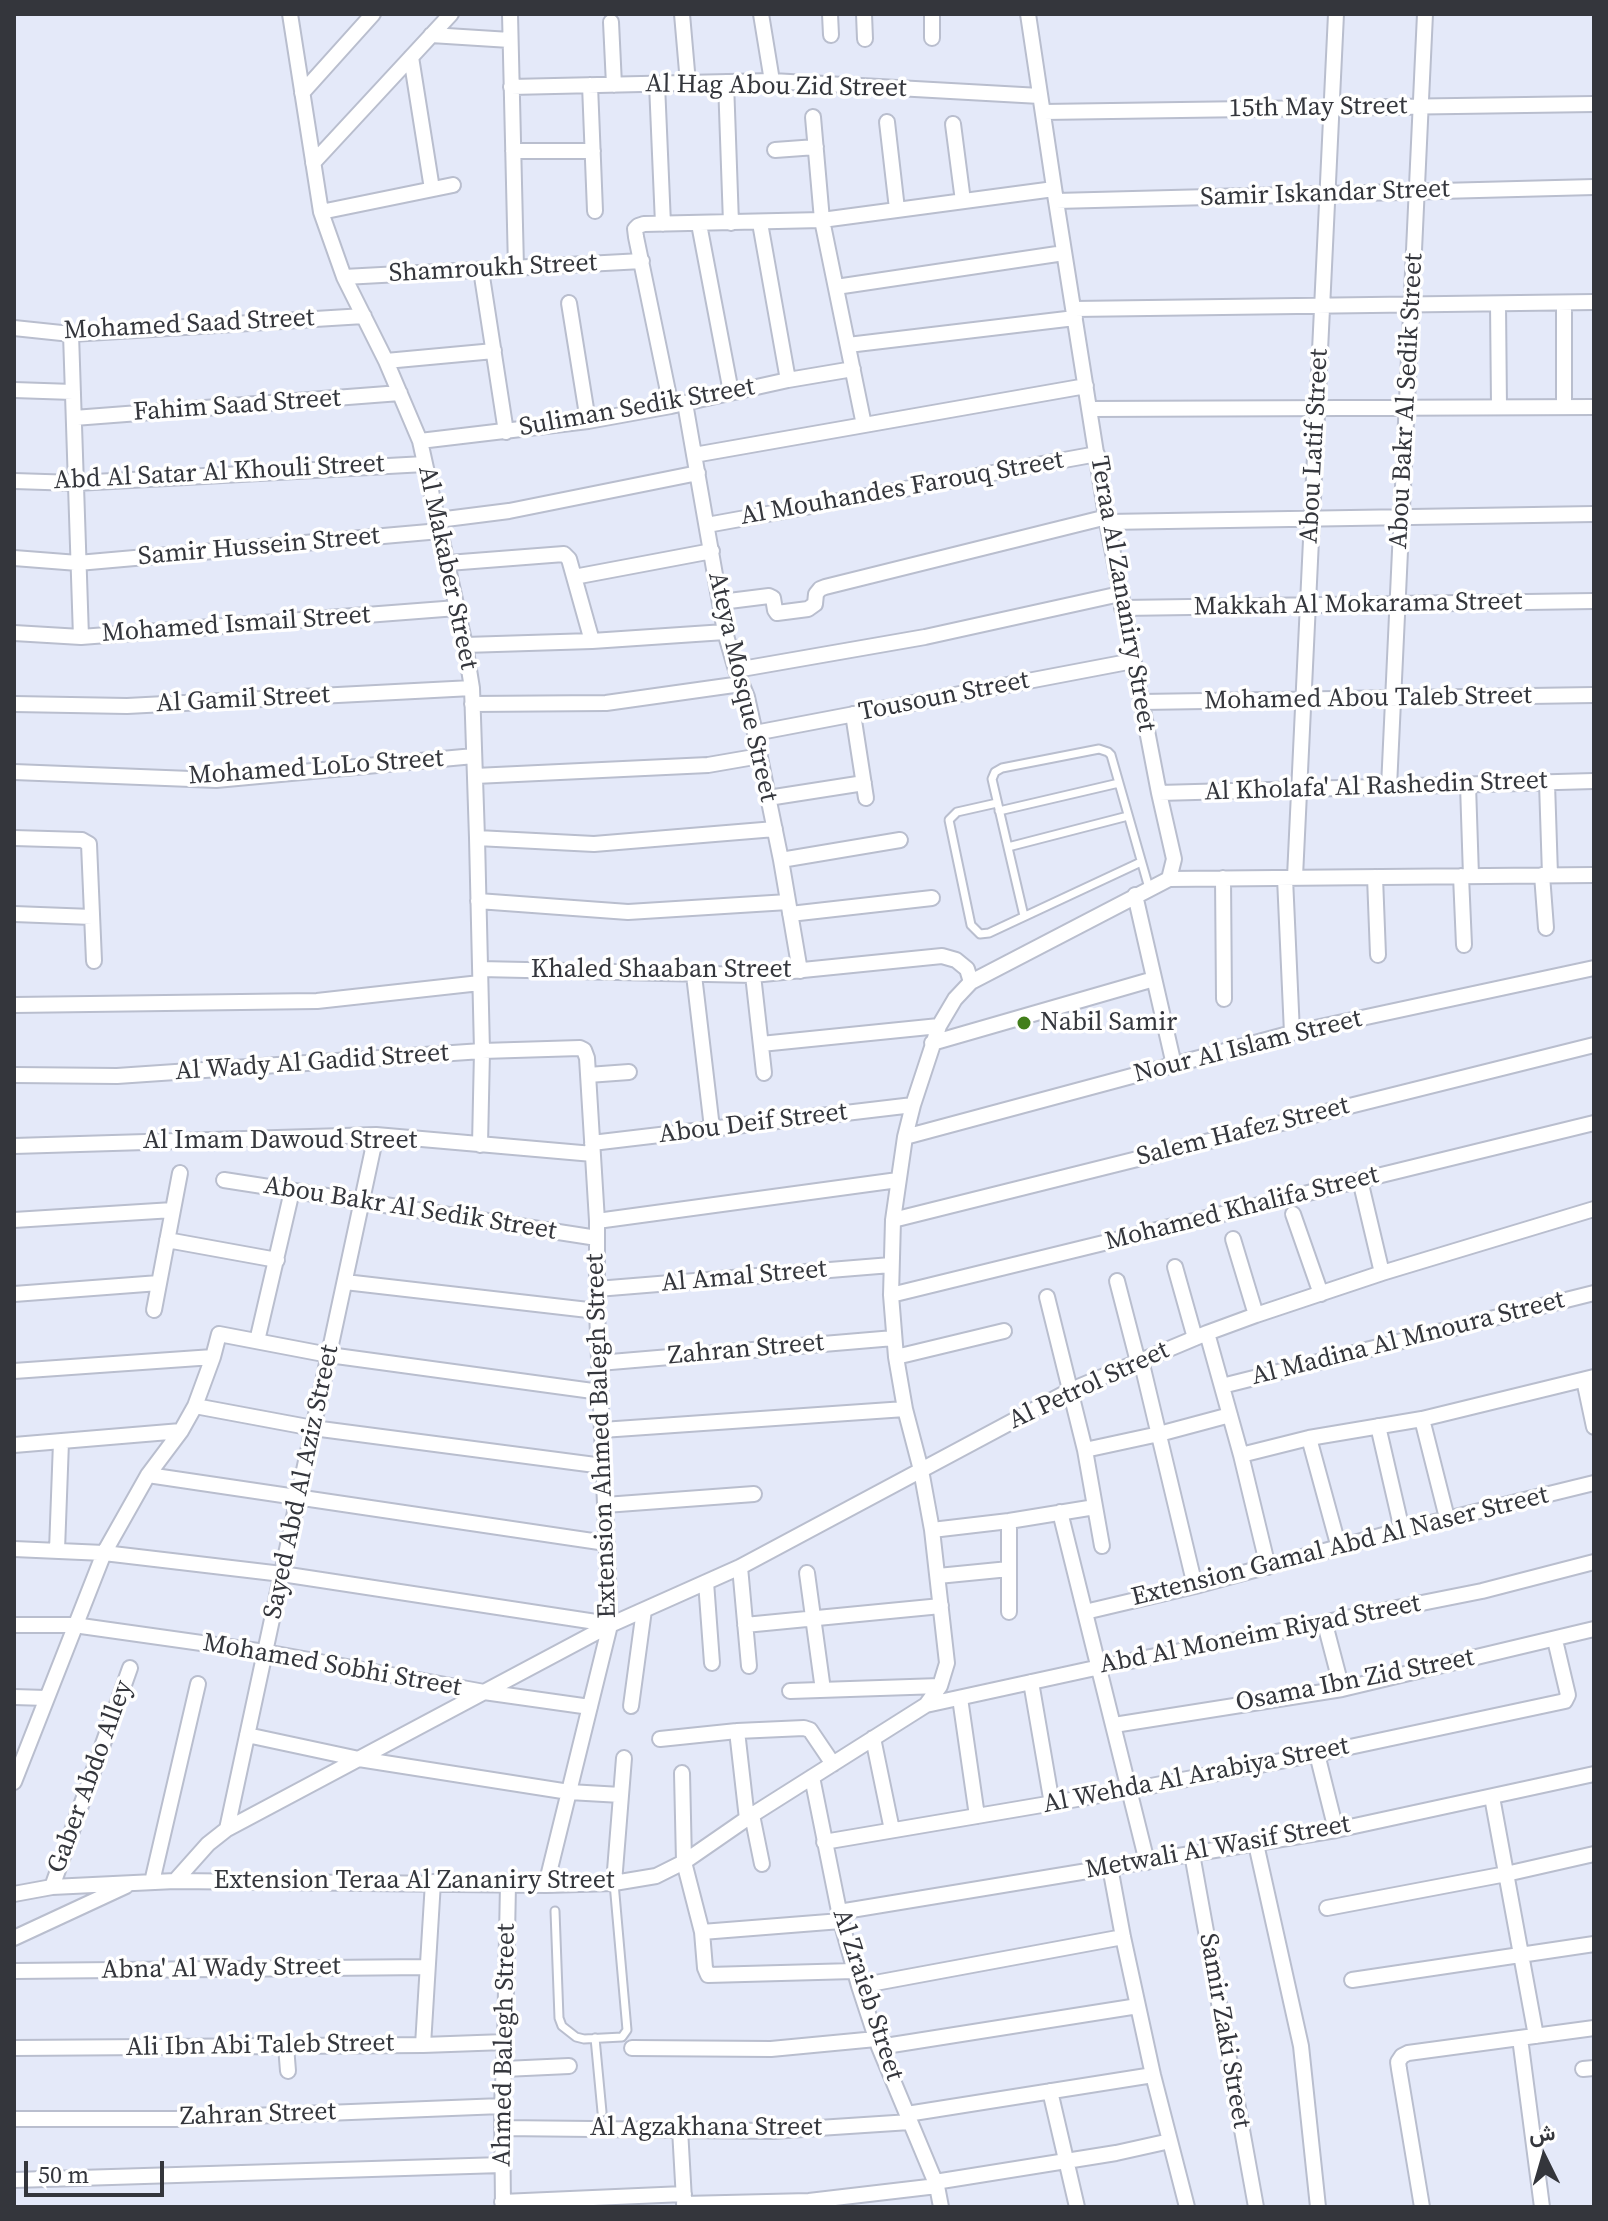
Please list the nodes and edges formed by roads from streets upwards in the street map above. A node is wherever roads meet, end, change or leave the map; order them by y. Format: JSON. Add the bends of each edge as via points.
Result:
{"nodes":[{"id":1,"x":290,"y":14,"type":"edge"},
{"id":2,"x":373,"y":14,"type":"edge"},
{"id":3,"x":451,"y":14,"type":"edge"},
{"id":4,"x":510,"y":14,"type":"edge"},
{"id":5,"x":682,"y":14,"type":"edge"},
{"id":6,"x":761,"y":14,"type":"edge"},
{"id":7,"x":830,"y":14,"type":"edge"},
{"id":8,"x":864,"y":14,"type":"edge"},
{"id":9,"x":932,"y":14,"type":"edge"},
{"id":10,"x":1028,"y":14,"type":"edge"},
{"id":11,"x":1336,"y":14,"type":"edge"},
{"id":12,"x":1425,"y":14,"type":"edge"},
{"id":13,"x":611,"y":22,"type":"dead end"},
{"id":14,"x":431,"y":35,"type":"junction"},
{"id":15,"x":831,"y":35,"type":"dead end"},
{"id":16,"x":932,"y":38,"type":"dead end"},
{"id":17,"x":865,"y":39,"type":"dead end"},
{"id":18,"x":510,"y":40,"type":"junction"},
{"id":19,"x":411,"y":57,"type":"junction"},
{"id":20,"x":772,"y":81,"type":"junction"},
{"id":21,"x":726,"y":82,"type":"junction"},
{"id":22,"x":688,"y":83,"type":"junction"},
{"id":23,"x":657,"y":84,"type":"junction"},
{"id":24,"x":590,"y":85,"type":"junction"},
{"id":25,"x":614,"y":85,"type":"junction"},
{"id":26,"x":511,"y":87,"type":"junction"},
{"id":27,"x":302,"y":93,"type":"junction"},
{"id":28,"x":1040,"y":96,"type":"junction"},
{"id":29,"x":1594,"y":104,"type":"edge"},
{"id":30,"x":1421,"y":107,"type":"junction"},
{"id":31,"x":1331,"y":108,"type":"junction"},
{"id":32,"x":1043,"y":112,"type":"junction"},
{"id":33,"x":813,"y":117,"type":"dead end"},
{"id":34,"x":887,"y":122,"type":"dead end"},
{"id":35,"x":953,"y":124,"type":"dead end"},
{"id":36,"x":816,"y":147,"type":"junction"},
{"id":37,"x":775,"y":150,"type":"dead end"},
{"id":38,"x":513,"y":151,"type":"junction"},
{"id":39,"x":593,"y":151,"type":"junction"},
{"id":40,"x":313,"y":163,"type":"junction"},
{"id":41,"x":453,"y":185,"type":"dead end"},
{"id":42,"x":1594,"y":187,"type":"edge"},
{"id":43,"x":432,"y":189,"type":"junction"},
{"id":44,"x":1417,"y":192,"type":"junction"},
{"id":45,"x":1055,"y":195,"type":"junction"},
{"id":46,"x":1327,"y":196,"type":"junction"},
{"id":47,"x":963,"y":201,"type":"junction"},
{"id":48,"x":897,"y":209,"type":"junction"},
{"id":49,"x":595,"y":211,"type":"dead end"},
{"id":50,"x":321,"y":212,"type":"junction"},
{"id":51,"x":822,"y":220,"type":"junction"},
{"id":52,"x":731,"y":223,"type":"junction"},
{"id":53,"x":760,"y":223,"type":"junction"},
{"id":54,"x":663,"y":224,"type":"junction"},
{"id":55,"x":699,"y":224,"type":"junction"},
{"id":56,"x":1064,"y":253,"type":"junction"},
{"id":57,"x":642,"y":261,"type":"junction"},
{"id":58,"x":516,"y":268,"type":"junction"},
{"id":59,"x":481,"y":270,"type":"junction"},
{"id":60,"x":344,"y":277,"type":"junction"},
{"id":61,"x":836,"y":287,"type":"junction"},
{"id":62,"x":1594,"y":302,"type":"edge"},
{"id":63,"x":569,"y":303,"type":"dead end"},
{"id":64,"x":1564,"y":303,"type":"junction"},
{"id":65,"x":1498,"y":304,"type":"junction"},
{"id":66,"x":1412,"y":305,"type":"junction"},
{"id":67,"x":1322,"y":306,"type":"junction"},
{"id":68,"x":1074,"y":314,"type":"junction"},
{"id":69,"x":364,"y":316,"type":"junction"},
{"id":70,"x":14,"y":328,"type":"edge"},
{"id":71,"x":71,"y":334,"type":"junction"},
{"id":72,"x":848,"y":345,"type":"junction"},
{"id":73,"x":494,"y":351,"type":"junction"},
{"id":74,"x":386,"y":361,"type":"junction"},
{"id":75,"x":853,"y":369,"type":"junction"},
{"id":76,"x":788,"y":380,"type":"junction"},
{"id":77,"x":1086,"y":386,"type":"junction"},
{"id":78,"x":14,"y":390,"type":"edge"},
{"id":79,"x":73,"y":392,"type":"junction"},
{"id":80,"x":731,"y":392,"type":"junction"},
{"id":81,"x":400,"y":393,"type":"junction"},
{"id":82,"x":678,"y":404,"type":"junction"},
{"id":83,"x":1499,"y":407,"type":"junction"},
{"id":84,"x":1564,"y":407,"type":"junction"},
{"id":85,"x":1594,"y":407,"type":"edge"},
{"id":86,"x":1317,"y":408,"type":"junction"},
{"id":87,"x":1407,"y":408,"type":"junction"},
{"id":88,"x":1090,"y":409,"type":"junction"},
{"id":89,"x":74,"y":418,"type":"junction"},
{"id":90,"x":588,"y":421,"type":"junction"},
{"id":91,"x":864,"y":425,"type":"junction"},
{"id":92,"x":506,"y":432,"type":"junction"},
{"id":93,"x":420,"y":441,"type":"junction"},
{"id":94,"x":1097,"y":454,"type":"junction"},
{"id":95,"x":694,"y":455,"type":"junction"},
{"id":96,"x":425,"y":464,"type":"junction"},
{"id":97,"x":698,"y":473,"type":"junction"},
{"id":98,"x":14,"y":481,"type":"edge"},
{"id":99,"x":76,"y":483,"type":"junction"},
{"id":100,"x":1594,"y":514,"type":"edge"},
{"id":101,"x":1402,"y":517,"type":"junction"},
{"id":102,"x":1107,"y":519,"type":"junction"},
{"id":103,"x":1311,"y":519,"type":"junction"},
{"id":104,"x":707,"y":525,"type":"junction"},
{"id":105,"x":439,"y":526,"type":"junction"},
{"id":106,"x":712,"y":551,"type":"junction"},
{"id":107,"x":14,"y":558,"type":"edge"},
{"id":108,"x":78,"y":563,"type":"junction"},
{"id":109,"x":448,"y":563,"type":"junction"},
{"id":110,"x":574,"y":577,"type":"junction"},
{"id":111,"x":1121,"y":601,"type":"junction"},
{"id":112,"x":1594,"y":601,"type":"edge"},
{"id":113,"x":721,"y":602,"type":"junction"},
{"id":114,"x":1398,"y":604,"type":"junction"},
{"id":115,"x":1307,"y":605,"type":"junction"},
{"id":116,"x":457,"y":608,"type":"junction"},
{"id":117,"x":725,"y":632,"type":"junction"},
{"id":118,"x":14,"y":633,"type":"edge"},
{"id":119,"x":81,"y":637,"type":"junction"},
{"id":120,"x":592,"y":641,"type":"junction"},
{"id":121,"x":465,"y":645,"type":"junction"},
{"id":122,"x":1133,"y":661,"type":"junction"},
{"id":123,"x":738,"y":677,"type":"junction"},
{"id":124,"x":472,"y":688,"type":"junction"},
{"id":125,"x":1594,"y":695,"type":"edge"},
{"id":126,"x":1394,"y":698,"type":"junction"},
{"id":127,"x":1303,"y":699,"type":"junction"},
{"id":128,"x":1141,"y":702,"type":"junction"},
{"id":129,"x":14,"y":704,"type":"edge"},
{"id":130,"x":472,"y":704,"type":"junction"},
{"id":131,"x":853,"y":714,"type":"junction"},
{"id":132,"x":755,"y":733,"type":"junction"},
{"id":133,"x":474,"y":756,"type":"junction"},
{"id":134,"x":760,"y":756,"type":"junction"},
{"id":135,"x":14,"y":772,"type":"edge"},
{"id":136,"x":475,"y":776,"type":"junction"},
{"id":137,"x":1594,"y":781,"type":"edge"},
{"id":138,"x":1547,"y":783,"type":"junction"},
{"id":139,"x":1468,"y":785,"type":"junction"},
{"id":140,"x":1389,"y":787,"type":"junction"},
{"id":141,"x":1299,"y":789,"type":"junction"},
{"id":142,"x":1159,"y":793,"type":"junction"},
{"id":143,"x":768,"y":798,"type":"junction"},
{"id":144,"x":775,"y":829,"type":"junction"},
{"id":145,"x":14,"y":838,"type":"edge"},
{"id":146,"x":477,"y":838,"type":"junction"},
{"id":147,"x":900,"y":840,"type":"dead end"},
{"id":148,"x":781,"y":860,"type":"junction"},
{"id":149,"x":1546,"y":875,"type":"junction"},
{"id":150,"x":1594,"y":875,"type":"edge"},
{"id":151,"x":1466,"y":876,"type":"junction"},
{"id":152,"x":1375,"y":877,"type":"junction"},
{"id":153,"x":1223,"y":878,"type":"junction"},
{"id":154,"x":1290,"y":878,"type":"junction"},
{"id":155,"x":1169,"y":879,"type":"junction"},
{"id":156,"x":1142,"y":892,"type":"junction"},
{"id":157,"x":932,"y":898,"type":"dead end"},
{"id":158,"x":478,"y":901,"type":"junction"},
{"id":159,"x":789,"y":908,"type":"junction"},
{"id":160,"x":14,"y":914,"type":"edge"},
{"id":161,"x":92,"y":917,"type":"junction"},
{"id":162,"x":1546,"y":928,"type":"dead end"},
{"id":163,"x":1464,"y":945,"type":"dead end"},
{"id":164,"x":1378,"y":955,"type":"dead end"},
{"id":165,"x":94,"y":961,"type":"dead end"},
{"id":166,"x":1594,"y":968,"type":"edge"},
{"id":167,"x":800,"y":971,"type":"junction"},
{"id":168,"x":694,"y":975,"type":"junction"},
{"id":169,"x":753,"y":975,"type":"junction"},
{"id":170,"x":480,"y":976,"type":"junction"},
{"id":171,"x":1154,"y":979,"type":"junction"},
{"id":172,"x":971,"y":982,"type":"junction"},
{"id":173,"x":1224,"y":999,"type":"dead end"},
{"id":174,"x":14,"y":1005,"type":"edge"},
{"id":175,"x":939,"y":1026,"type":"junction"},
{"id":176,"x":1292,"y":1033,"type":"junction"},
{"id":177,"x":932,"y":1043,"type":"junction"},
{"id":178,"x":761,"y":1044,"type":"junction"},
{"id":179,"x":1594,"y":1045,"type":"edge"},
{"id":180,"x":482,"y":1051,"type":"junction"},
{"id":181,"x":1174,"y":1065,"type":"junction"},
{"id":182,"x":629,"y":1072,"type":"dead end"},
{"id":183,"x":764,"y":1073,"type":"dead end"},
{"id":184,"x":14,"y":1075,"type":"edge"},
{"id":185,"x":588,"y":1075,"type":"junction"},
{"id":186,"x":913,"y":1105,"type":"junction"},
{"id":187,"x":1594,"y":1123,"type":"edge"},
{"id":188,"x":712,"y":1128,"type":"junction"},
{"id":189,"x":376,"y":1135,"type":"junction"},
{"id":190,"x":905,"y":1137,"type":"junction"},
{"id":191,"x":480,"y":1145,"type":"junction"},
{"id":192,"x":14,"y":1146,"type":"edge"},
{"id":193,"x":592,"y":1148,"type":"junction"},
{"id":194,"x":180,"y":1173,"type":"dead end"},
{"id":195,"x":224,"y":1180,"type":"dead end"},
{"id":196,"x":898,"y":1180,"type":"junction"},
{"id":197,"x":1360,"y":1180,"type":"junction"},
{"id":198,"x":292,"y":1191,"type":"junction"},
{"id":199,"x":362,"y":1201,"type":"junction"},
{"id":200,"x":1594,"y":1209,"type":"edge"},
{"id":201,"x":173,"y":1210,"type":"junction"},
{"id":202,"x":1293,"y":1214,"type":"dead end"},
{"id":203,"x":14,"y":1220,"type":"edge"},
{"id":204,"x":893,"y":1220,"type":"junction"},
{"id":205,"x":597,"y":1221,"type":"junction"},
{"id":206,"x":597,"y":1238,"type":"junction"},
{"id":207,"x":1233,"y":1239,"type":"dead end"},
{"id":208,"x":167,"y":1240,"type":"junction"},
{"id":209,"x":277,"y":1260,"type":"junction"},
{"id":210,"x":891,"y":1265,"type":"junction"},
{"id":211,"x":1175,"y":1267,"type":"dead end"},
{"id":212,"x":1382,"y":1273,"type":"junction"},
{"id":213,"x":1117,"y":1281,"type":"dead end"},
{"id":214,"x":345,"y":1282,"type":"junction"},
{"id":215,"x":159,"y":1283,"type":"junction"},
{"id":216,"x":597,"y":1289,"type":"junction"},
{"id":217,"x":1594,"y":1293,"type":"edge"},
{"id":218,"x":14,"y":1294,"type":"edge"},
{"id":219,"x":1321,"y":1294,"type":"junction"},
{"id":220,"x":891,"y":1295,"type":"junction"},
{"id":221,"x":1047,"y":1297,"type":"dead end"},
{"id":222,"x":154,"y":1310,"type":"dead end"},
{"id":223,"x":597,"y":1311,"type":"junction"},
{"id":224,"x":1256,"y":1315,"type":"junction"},
{"id":225,"x":1004,"y":1331,"type":"dead end"},
{"id":226,"x":1201,"y":1336,"type":"junction"},
{"id":227,"x":894,"y":1338,"type":"junction"},
{"id":228,"x":257,"y":1341,"type":"junction"},
{"id":229,"x":329,"y":1355,"type":"junction"},
{"id":230,"x":213,"y":1357,"type":"junction"},
{"id":231,"x":896,"y":1357,"type":"junction"},
{"id":232,"x":1140,"y":1361,"type":"junction"},
{"id":233,"x":599,"y":1363,"type":"junction"},
{"id":234,"x":14,"y":1371,"type":"edge"},
{"id":235,"x":1589,"y":1379,"type":"edge"},
{"id":236,"x":1222,"y":1386,"type":"junction"},
{"id":237,"x":1071,"y":1390,"type":"junction"},
{"id":238,"x":600,"y":1392,"type":"junction"},
{"id":239,"x":195,"y":1406,"type":"junction"},
{"id":240,"x":905,"y":1409,"type":"junction"},
{"id":241,"x":1230,"y":1415,"type":"junction"},
{"id":242,"x":1422,"y":1419,"type":"junction"},
{"id":243,"x":1378,"y":1426,"type":"junction"},
{"id":244,"x":1594,"y":1427,"type":"edge"},
{"id":245,"x":313,"y":1428,"type":"junction"},
{"id":246,"x":602,"y":1430,"type":"junction"},
{"id":247,"x":181,"y":1431,"type":"junction"},
{"id":248,"x":1159,"y":1434,"type":"junction"},
{"id":249,"x":1309,"y":1438,"type":"junction"},
{"id":250,"x":61,"y":1442,"type":"junction"},
{"id":251,"x":14,"y":1445,"type":"edge"},
{"id":252,"x":1085,"y":1450,"type":"junction"},
{"id":253,"x":1241,"y":1455,"type":"junction"},
{"id":254,"x":603,"y":1466,"type":"junction"},
{"id":255,"x":921,"y":1470,"type":"junction"},
{"id":256,"x":148,"y":1475,"type":"junction"},
{"id":257,"x":1594,"y":1483,"type":"edge"},
{"id":258,"x":754,"y":1494,"type":"dead end"},
{"id":259,"x":298,"y":1498,"type":"junction"},
{"id":260,"x":605,"y":1505,"type":"junction"},
{"id":261,"x":1095,"y":1507,"type":"junction"},
{"id":262,"x":1060,"y":1512,"type":"junction"},
{"id":263,"x":1447,"y":1518,"type":"junction"},
{"id":264,"x":1009,"y":1521,"type":"junction"},
{"id":265,"x":932,"y":1530,"type":"junction"},
{"id":266,"x":1402,"y":1530,"type":"junction"},
{"id":267,"x":606,"y":1543,"type":"junction"},
{"id":268,"x":1102,"y":1546,"type":"dead end"},
{"id":269,"x":1339,"y":1548,"type":"junction"},
{"id":270,"x":14,"y":1549,"type":"edge"},
{"id":271,"x":57,"y":1550,"type":"junction"},
{"id":272,"x":104,"y":1553,"type":"junction"},
{"id":273,"x":1594,"y":1562,"type":"edge"},
{"id":274,"x":740,"y":1567,"type":"junction"},
{"id":275,"x":1268,"y":1567,"type":"junction"},
{"id":276,"x":1009,"y":1569,"type":"junction"},
{"id":277,"x":807,"y":1573,"type":"dead end"},
{"id":278,"x":282,"y":1574,"type":"junction"},
{"id":279,"x":938,"y":1576,"type":"junction"},
{"id":280,"x":706,"y":1582,"type":"junction"},
{"id":281,"x":1195,"y":1586,"type":"junction"},
{"id":282,"x":941,"y":1606,"type":"junction"},
{"id":283,"x":644,"y":1610,"type":"junction"},
{"id":284,"x":1009,"y":1612,"type":"dead end"},
{"id":285,"x":1085,"y":1612,"type":"junction"},
{"id":286,"x":812,"y":1618,"type":"junction"},
{"id":287,"x":1325,"y":1624,"type":"junction"},
{"id":288,"x":14,"y":1625,"type":"edge"},
{"id":289,"x":74,"y":1625,"type":"junction"},
{"id":290,"x":610,"y":1625,"type":"junction"},
{"id":291,"x":745,"y":1625,"type":"junction"},
{"id":292,"x":1594,"y":1629,"type":"edge"},
{"id":293,"x":1555,"y":1640,"type":"junction"},
{"id":294,"x":265,"y":1652,"type":"junction"},
{"id":295,"x":712,"y":1663,"type":"dead end"},
{"id":296,"x":749,"y":1666,"type":"dead end"},
{"id":297,"x":1100,"y":1667,"type":"junction"},
{"id":298,"x":130,"y":1668,"type":"dead end"},
{"id":299,"x":1031,"y":1682,"type":"junction"},
{"id":300,"x":198,"y":1684,"type":"dead end"},
{"id":301,"x":940,"y":1686,"type":"junction"},
{"id":302,"x":1342,"y":1689,"type":"junction"},
{"id":303,"x":823,"y":1690,"type":"junction"},
{"id":304,"x":790,"y":1691,"type":"dead end"},
{"id":305,"x":484,"y":1692,"type":"junction"},
{"id":306,"x":14,"y":1697,"type":"edge"},
{"id":307,"x":46,"y":1698,"type":"junction"},
{"id":308,"x":960,"y":1698,"type":"junction"},
{"id":309,"x":926,"y":1705,"type":"junction"},
{"id":310,"x":631,"y":1706,"type":"dead end"},
{"id":311,"x":590,"y":1707,"type":"junction"},
{"id":312,"x":1114,"y":1725,"type":"junction"},
{"id":313,"x":737,"y":1731,"type":"junction"},
{"id":314,"x":247,"y":1735,"type":"junction"},
{"id":315,"x":873,"y":1738,"type":"junction"},
{"id":316,"x":660,"y":1739,"type":"dead end"},
{"id":317,"x":1317,"y":1754,"type":"junction"},
{"id":318,"x":624,"y":1758,"type":"dead end"},
{"id":319,"x":359,"y":1759,"type":"junction"},
{"id":320,"x":833,"y":1764,"type":"junction"},
{"id":321,"x":15,"y":1773,"type":"edge"},
{"id":322,"x":682,"y":1773,"type":"dead end"},
{"id":323,"x":1594,"y":1774,"type":"edge"},
{"id":324,"x":812,"y":1777,"type":"junction"},
{"id":325,"x":1130,"y":1790,"type":"junction"},
{"id":326,"x":569,"y":1792,"type":"junction"},
{"id":327,"x":621,"y":1795,"type":"junction"},
{"id":328,"x":1492,"y":1797,"type":"junction"},
{"id":329,"x":1052,"y":1804,"type":"junction"},
{"id":330,"x":977,"y":1816,"type":"junction"},
{"id":331,"x":750,"y":1817,"type":"junction"},
{"id":332,"x":227,"y":1829,"type":"junction"},
{"id":333,"x":892,"y":1830,"type":"junction"},
{"id":334,"x":1336,"y":1830,"type":"junction"},
{"id":335,"x":824,"y":1842,"type":"junction"},
{"id":336,"x":1256,"y":1844,"type":"junction"},
{"id":337,"x":1192,"y":1854,"type":"junction"},
{"id":338,"x":1594,"y":1854,"type":"edge"},
{"id":339,"x":684,"y":1862,"type":"junction"},
{"id":340,"x":1147,"y":1862,"type":"junction"},
{"id":341,"x":762,"y":1864,"type":"dead end"},
{"id":342,"x":1110,"y":1867,"type":"junction"},
{"id":343,"x":1506,"y":1874,"type":"junction"},
{"id":344,"x":175,"y":1881,"type":"junction"},
{"id":345,"x":152,"y":1882,"type":"junction"},
{"id":346,"x":433,"y":1882,"type":"junction"},
{"id":347,"x":134,"y":1883,"type":"junction"},
{"id":348,"x":614,"y":1883,"type":"junction"},
{"id":349,"x":508,"y":1884,"type":"junction"},
{"id":350,"x":546,"y":1885,"type":"junction"},
{"id":351,"x":52,"y":1887,"type":"junction"},
{"id":352,"x":14,"y":1894,"type":"edge"},
{"id":353,"x":1327,"y":1908,"type":"dead end"},
{"id":354,"x":840,"y":1916,"type":"junction"},
{"id":355,"x":702,"y":1932,"type":"junction"},
{"id":356,"x":1123,"y":1937,"type":"junction"},
{"id":357,"x":14,"y":1938,"type":"edge"},
{"id":358,"x":1594,"y":1944,"type":"edge"},
{"id":359,"x":1521,"y":1955,"type":"junction"},
{"id":360,"x":427,"y":1967,"type":"junction"},
{"id":361,"x":14,"y":1971,"type":"edge"},
{"id":362,"x":856,"y":1978,"type":"junction"},
{"id":363,"x":1352,"y":1980,"type":"dead end"},
{"id":364,"x":1138,"y":2006,"type":"junction"},
{"id":365,"x":1594,"y":2028,"type":"edge"},
{"id":366,"x":1536,"y":2036,"type":"junction"},
{"id":367,"x":1520,"y":2038,"type":"junction"},
{"id":368,"x":505,"y":2042,"type":"junction"},
{"id":369,"x":877,"y":2043,"type":"junction"},
{"id":370,"x":423,"y":2045,"type":"junction"},
{"id":371,"x":286,"y":2046,"type":"junction"},
{"id":372,"x":14,"y":2048,"type":"edge"},
{"id":373,"x":632,"y":2048,"type":"dead end"},
{"id":374,"x":569,"y":2066,"type":"dead end"},
{"id":375,"x":504,"y":2069,"type":"junction"},
{"id":376,"x":288,"y":2071,"type":"dead end"},
{"id":377,"x":1153,"y":2075,"type":"junction"},
{"id":378,"x":1050,"y":2091,"type":"junction"},
{"id":379,"x":502,"y":2106,"type":"junction"},
{"id":380,"x":909,"y":2118,"type":"junction"},
{"id":381,"x":14,"y":2119,"type":"edge"},
{"id":382,"x":502,"y":2128,"type":"junction"},
{"id":383,"x":680,"y":2129,"type":"junction"},
{"id":384,"x":1170,"y":2141,"type":"junction"},
{"id":385,"x":1066,"y":2161,"type":"junction"},
{"id":386,"x":502,"y":2165,"type":"junction"},
{"id":387,"x":14,"y":2180,"type":"edge"},
{"id":388,"x":936,"y":2184,"type":"junction"},
{"id":389,"x":684,"y":2202,"type":"edge"},
{"id":390,"x":502,"y":2204,"type":"edge"},
{"id":391,"x":941,"y":2207,"type":"edge"},
{"id":392,"x":1077,"y":2207,"type":"edge"},
{"id":393,"x":1187,"y":2207,"type":"edge"},
{"id":394,"x":1256,"y":2207,"type":"edge"},
{"id":395,"x":1318,"y":2207,"type":"edge"},
{"id":396,"x":1422,"y":2207,"type":"edge"},
{"id":397,"x":1542,"y":2207,"type":"edge"}],
"edges":[{"from":1,"to":27,"type":"street","name":"Al Makaber Street"},
{"from":2,"to":27,"type":"street"},
{"from":3,"to":14,"type":"street"},
{"from":4,"to":18,"type":"street"},
{"from":5,"to":22,"type":"street"},
{"from":6,"to":20,"type":"street"},
{"from":7,"to":15,"type":"street"},
{"from":8,"to":17,"type":"street"},
{"from":9,"to":16,"type":"street"},
{"from":10,"to":28,"type":"street","name":"Teraa Al Zananiry Street"},
{"from":11,"to":31,"type":"street","name":"Abou Latif Street"},
{"from":12,"to":30,"type":"street","name":"Abou Bakr Al Sedik Street"},
{"from":13,"to":25,"type":"street"},
{"from":14,"to":18,"type":"street"},
{"from":14,"to":19,"type":"street"},
{"from":18,"to":26,"type":"street"},
{"from":19,"to":40,"type":"street"},
{"from":19,"to":43,"type":"street"},
{"from":20,"to":21,"type":"street","name":"Al Hag Abou Zid Street"},
{"from":20,"to":28,"type":"street","name":"Al Hag Abou Zid Street"},
{"from":21,"to":22,"type":"street","name":"Al Hag Abou Zid Street"},
{"from":21,"to":52,"type":"street"},
{"from":22,"to":23,"type":"street","name":"Al Hag Abou Zid Street"},
{"from":23,"to":25,"type":"street","name":"Al Hag Abou Zid Street"},
{"from":23,"to":54,"type":"street"},
{"from":24,"to":25,"type":"street","name":"Al Hag Abou Zid Street"},
{"from":24,"to":26,"type":"street","name":"Al Hag Abou Zid Street"},
{"from":24,"to":39,"type":"street"},
{"from":26,"to":38,"type":"street"},
{"from":27,"to":40,"type":"street","name":"Al Makaber Street"},
{"from":28,"to":32,"type":"street","name":"Teraa Al Zananiry Street"},
{"from":29,"to":30,"type":"street","name":"15th May Street"},
{"from":30,"to":31,"type":"street","name":"15th May Street"},
{"from":30,"to":44,"type":"street","name":"Abou Bakr Al Sedik Street"},
{"from":31,"to":32,"type":"street","name":"15th May Street"},
{"from":31,"to":46,"type":"street","name":"Abou Latif Street"},
{"from":32,"to":45,"type":"street","name":"Teraa Al Zananiry Street"},
{"from":33,"to":36,"type":"street"},
{"from":34,"to":48,"type":"street"},
{"from":35,"to":47,"type":"street"},
{"from":36,"to":37,"type":"street"},
{"from":36,"to":51,"type":"street"},
{"from":38,"to":39,"type":"street"},
{"from":38,"to":58,"type":"street"},
{"from":39,"to":49,"type":"street"},
{"from":40,"to":50,"type":"street","name":"Al Makaber Street"},
{"from":41,"to":43,"type":"street"},
{"from":42,"to":44,"type":"street","name":"Samir Iskandar Street"},
{"from":43,"to":50,"type":"street"},
{"from":44,"to":46,"type":"street","name":"Samir Iskandar Street"},
{"from":44,"to":66,"type":"street","name":"Abou Bakr Al Sedik Street"},
{"from":45,"to":46,"type":"street","name":"Samir Iskandar Street"},
{"from":45,"to":47,"type":"street","name":"Samir Iskandar Street"},
{"from":45,"to":56,"type":"street","name":"Teraa Al Zananiry Street"},
{"from":46,"to":67,"type":"street","name":"Abou Latif Street"},
{"from":47,"to":48,"type":"street","name":"Samir Iskandar Street"},
{"from":48,"to":51,"type":"street","name":"Samir Iskandar Street"},
{"from":50,"to":60,"type":"street","name":"Al Makaber Street"},
{"from":51,"to":53,"type":"street","name":"Samir Iskandar Street"},
{"from":51,"to":61,"type":"street"},
{"from":52,"to":53,"type":"street","name":"Samir Iskandar Street"},
{"from":52,"to":55,"type":"street","name":"Samir Iskandar Street"},
{"from":53,"to":76,"type":"street"},
{"from":54,"to":55,"type":"street","name":"Samir Iskandar Street"},
{"from":54,"to":57,"type":"street","name":"Ateya Mosque Street","via":[[635,229]]},
{"from":55,"to":80,"type":"street"},
{"from":56,"to":61,"type":"street"},
{"from":56,"to":68,"type":"street","name":"Teraa Al Zananiry Street"},
{"from":57,"to":58,"type":"street","name":"Shamroukh Street"},
{"from":57,"to":82,"type":"street","name":"Ateya Mosque Street"},
{"from":58,"to":59,"type":"street","name":"Shamroukh Street"},
{"from":59,"to":60,"type":"street","name":"Shamroukh Street"},
{"from":59,"to":73,"type":"street"},
{"from":60,"to":69,"type":"street","name":"Al Makaber Street"},
{"from":61,"to":72,"type":"street"},
{"from":62,"to":64,"type":"street"},
{"from":63,"to":90,"type":"street"},
{"from":64,"to":65,"type":"street"},
{"from":64,"to":84,"type":"street"},
{"from":65,"to":66,"type":"street"},
{"from":65,"to":83,"type":"street"},
{"from":66,"to":67,"type":"street"},
{"from":66,"to":87,"type":"street","name":"Abou Bakr Al Sedik Street"},
{"from":67,"to":68,"type":"street"},
{"from":67,"to":86,"type":"street","name":"Abou Latif Street"},
{"from":68,"to":72,"type":"street"},
{"from":68,"to":77,"type":"street","name":"Teraa Al Zananiry Street"},
{"from":69,"to":71,"type":"street","name":"Mohamed Saad Street"},
{"from":69,"to":74,"type":"street","name":"Al Makaber Street"},
{"from":70,"to":71,"type":"street","name":"Mohamed Saad Street"},
{"from":71,"to":79,"type":"street"},
{"from":72,"to":75,"type":"street"},
{"from":73,"to":74,"type":"street"},
{"from":73,"to":92,"type":"street"},
{"from":74,"to":81,"type":"street","name":"Al Makaber Street"},
{"from":75,"to":76,"type":"street","name":"Suliman Sedik Street"},
{"from":75,"to":91,"type":"street"},
{"from":76,"to":80,"type":"street","name":"Suliman Sedik Street"},
{"from":77,"to":88,"type":"street","name":"Teraa Al Zananiry Street"},
{"from":77,"to":91,"type":"street"},
{"from":78,"to":79,"type":"street"},
{"from":79,"to":89,"type":"street"},
{"from":80,"to":82,"type":"street","name":"Suliman Sedik Street"},
{"from":81,"to":89,"type":"street","name":"Fahim Saad Street"},
{"from":81,"to":93,"type":"street","name":"Al Makaber Street"},
{"from":82,"to":90,"type":"street","name":"Suliman Sedik Street"},
{"from":82,"to":95,"type":"street","name":"Ateya Mosque Street"},
{"from":83,"to":84,"type":"street"},
{"from":83,"to":87,"type":"street"},
{"from":84,"to":85,"type":"street"},
{"from":86,"to":87,"type":"street"},
{"from":86,"to":88,"type":"street"},
{"from":86,"to":103,"type":"street","name":"Abou Latif Street"},
{"from":87,"to":101,"type":"street","name":"Abou Bakr Al Sedik Street"},
{"from":88,"to":94,"type":"street","name":"Teraa Al Zananiry Street"},
{"from":89,"to":99,"type":"street"},
{"from":90,"to":92,"type":"street","name":"Suliman Sedik Street"},
{"from":91,"to":95,"type":"street"},
{"from":92,"to":93,"type":"street","name":"Suliman Sedik Street"},
{"from":93,"to":96,"type":"street","name":"Al Makaber Street"},
{"from":94,"to":102,"type":"street","name":"Teraa Al Zananiry Street"},
{"from":94,"to":104,"type":"street","name":"Al Mouhandes Farouq Street"},
{"from":95,"to":97,"type":"street","name":"Ateya Mosque Street"},
{"from":96,"to":99,"type":"street","name":"Abd Al Satar Al Khouli Street"},
{"from":96,"to":105,"type":"street","name":"Al Makaber Street"},
{"from":97,"to":104,"type":"street","name":"Ateya Mosque Street"},
{"from":97,"to":105,"type":"street","name":"Samir Hussein Street"},
{"from":98,"to":99,"type":"street","name":"Abd Al Satar Al Khouli Street"},
{"from":99,"to":108,"type":"street"},
{"from":100,"to":101,"type":"street"},
{"from":101,"to":103,"type":"street"},
{"from":101,"to":114,"type":"street","name":"Abou Bakr Al Sedik Street"},
{"from":102,"to":103,"type":"street"},
{"from":102,"to":111,"type":"street","name":"Teraa Al Zananiry Street"},
{"from":102,"to":113,"type":"street","via":[[825,587],[808,609],[777,613],[769,596]]},
{"from":103,"to":115,"type":"street","name":"Abou Latif Street"},
{"from":104,"to":106,"type":"street","name":"Ateya Mosque Street"},
{"from":105,"to":108,"type":"street","name":"Samir Hussein Street"},
{"from":105,"to":109,"type":"street","name":"Al Makaber Street"},
{"from":106,"to":110,"type":"street"},
{"from":106,"to":113,"type":"street","name":"Ateya Mosque Street"},
{"from":107,"to":108,"type":"street","name":"Samir Hussein Street"},
{"from":108,"to":119,"type":"street"},
{"from":109,"to":110,"type":"street","via":[[560,553],[569,559]]},
{"from":109,"to":116,"type":"street","name":"Al Makaber Street"},
{"from":110,"to":120,"type":"street"},
{"from":111,"to":115,"type":"street","name":"Makkah Al Mokarama Street"},
{"from":111,"to":122,"type":"street","name":"Teraa Al Zananiry Street"},
{"from":111,"to":123,"type":"street"},
{"from":112,"to":114,"type":"street","name":"Makkah Al Mokarama Street"},
{"from":113,"to":117,"type":"street","name":"Ateya Mosque Street"},
{"from":114,"to":115,"type":"street","name":"Makkah Al Mokarama Street"},
{"from":114,"to":126,"type":"street","name":"Abou Bakr Al Sedik Street"},
{"from":115,"to":127,"type":"street","name":"Abou Latif Street"},
{"from":116,"to":119,"type":"street","name":"Mohamed Ismail Street"},
{"from":116,"to":121,"type":"street","name":"Al Makaber Street"},
{"from":117,"to":120,"type":"street"},
{"from":117,"to":123,"type":"street","name":"Ateya Mosque Street"},
{"from":118,"to":119,"type":"street","name":"Mohamed Ismail Street"},
{"from":120,"to":121,"type":"street"},
{"from":121,"to":124,"type":"street","name":"Al Makaber Street"},
{"from":122,"to":128,"type":"street","name":"Teraa Al Zananiry Street"},
{"from":122,"to":131,"type":"street","name":"Tousoun Street"},
{"from":123,"to":130,"type":"street","via":[[606,703]]},
{"from":123,"to":132,"type":"street","name":"Ateya Mosque Street"},
{"from":124,"to":129,"type":"street","name":"Al Gamil Street","via":[[127,706]]},
{"from":124,"to":130,"type":"street","name":"Al Makaber Street"},
{"from":125,"to":126,"type":"street","name":"Mohamed Abou Taleb Street"},
{"from":126,"to":127,"type":"street","name":"Mohamed Abou Taleb Street"},
{"from":126,"to":140,"type":"street","name":"Abou Bakr Al Sedik Street"},
{"from":127,"to":128,"type":"street","name":"Mohamed Abou Taleb Street"},
{"from":127,"to":141,"type":"street","name":"Abou Latif Street"},
{"from":128,"to":142,"type":"street","name":"Teraa Al Zananiry Street"},
{"from":130,"to":133,"type":"street","name":"Al Makaber Street"},
{"from":131,"to":132,"type":"street","name":"Tousoun Street"},
{"from":131,"to":143,"type":"street","via":[[865,791]]},
{"from":132,"to":134,"type":"street","name":"Ateya Mosque Street"},
{"from":133,"to":135,"type":"street","name":"Mohamed LoLo Street","via":[[216,780]]},
{"from":133,"to":136,"type":"street","name":"Al Makaber Street"},
{"from":134,"to":136,"type":"street","via":[[708,765]]},
{"from":134,"to":143,"type":"street","name":"Ateya Mosque Street"},
{"from":136,"to":146,"type":"street","name":"Al Makaber Street"},
{"from":137,"to":138,"type":"street","name":"Al Kholafa' Al Rashedin Street"},
{"from":138,"to":139,"type":"street","name":"Al Kholafa' Al Rashedin Street"},
{"from":138,"to":149,"type":"street"},
{"from":139,"to":140,"type":"street","name":"Al Kholafa' Al Rashedin Street"},
{"from":139,"to":151,"type":"street"},
{"from":140,"to":141,"type":"street","name":"Al Kholafa' Al Rashedin Street"},
{"from":141,"to":142,"type":"street","name":"Al Kholafa' Al Rashedin Street"},
{"from":141,"to":154,"type":"street","name":"Abou Latif Street"},
{"from":142,"to":155,"type":"street","name":"Teraa Al Zananiry Street","via":[[1174,859]]},
{"from":143,"to":144,"type":"street","name":"Ateya Mosque Street"},
{"from":144,"to":146,"type":"street","via":[[594,844]]},
{"from":144,"to":148,"type":"street","name":"Ateya Mosque Street"},
{"from":145,"to":161,"type":"street","via":[[89,844]]},
{"from":146,"to":158,"type":"street","name":"Al Makaber Street"},
{"from":147,"to":148,"type":"street"},
{"from":148,"to":159,"type":"street","name":"Ateya Mosque Street"},
{"from":149,"to":150,"type":"street"},
{"from":149,"to":151,"type":"street"},
{"from":149,"to":162,"type":"street"},
{"from":151,"to":152,"type":"street"},
{"from":151,"to":163,"type":"street"},
{"from":152,"to":154,"type":"street"},
{"from":152,"to":164,"type":"street"},
{"from":153,"to":154,"type":"street"},
{"from":153,"to":155,"type":"street"},
{"from":153,"to":173,"type":"street"},
{"from":154,"to":176,"type":"street","name":"Abou Latif Street"},
{"from":155,"to":156,"type":"street"},
{"from":156,"to":171,"type":"street"},
{"from":156,"to":172,"type":"street"},
{"from":157,"to":159,"type":"street"},
{"from":158,"to":159,"type":"street","via":[[628,912]]},
{"from":158,"to":170,"type":"street","name":"Al Makaber Street"},
{"from":159,"to":167,"type":"street","name":"Ateya Mosque Street"},
{"from":160,"to":161,"type":"street"},
{"from":161,"to":165,"type":"street"},
{"from":166,"to":176,"type":"street","name":"Nour Al Islam Street"},
{"from":167,"to":169,"type":"street","name":"Khaled Shaaban Street"},
{"from":167,"to":172,"type":"street","name":"Khaled Shaaban Street","via":[[942,956],[967,969]]},
{"from":168,"to":169,"type":"street","name":"Khaled Shaaban Street"},
{"from":168,"to":170,"type":"street","name":"Khaled Shaaban Street"},
{"from":168,"to":188,"type":"street"},
{"from":169,"to":178,"type":"street"},
{"from":170,"to":174,"type":"street","name":"Khaled Shaaban Street","via":[[317,1001]]},
{"from":170,"to":180,"type":"street","name":"Al Makaber Street"},
{"from":171,"to":177,"type":"street"},
{"from":171,"to":181,"type":"street"},
{"from":172,"to":175,"type":"street"},
{"from":175,"to":177,"type":"street"},
{"from":175,"to":178,"type":"street"},
{"from":176,"to":181,"type":"street","name":"Nour Al Islam Street"},
{"from":177,"to":186,"type":"street","name":"Extension Teraa Al Zananiry Street"},
{"from":178,"to":183,"type":"street"},
{"from":179,"to":204,"type":"street","name":"Salem Hafez Street"},
{"from":180,"to":184,"type":"street","name":"Al Wady Al Gadid Street","via":[[117,1076]]},
{"from":180,"to":185,"type":"street","name":"Al Wady Al Gadid Street","via":[[580,1048],[586,1054]]},
{"from":180,"to":191,"type":"street","name":"Al Makaber Street"},
{"from":181,"to":190,"type":"street","name":"Nour Al Islam Street"},
{"from":182,"to":185,"type":"street"},
{"from":185,"to":193,"type":"street","name":"Extension Ahmed Balegh Street"},
{"from":186,"to":188,"type":"street","name":"Abou Deif Street"},
{"from":186,"to":190,"type":"street","name":"Extension Teraa Al Zananiry Street"},
{"from":187,"to":197,"type":"street","name":"Mohamed Khalifa Street"},
{"from":188,"to":193,"type":"street","name":"Abou Deif Street"},
{"from":189,"to":191,"type":"street","name":"Al Imam Dawoud Street"},
{"from":189,"to":192,"type":"street","name":"Al Imam Dawoud Street"},
{"from":189,"to":199,"type":"street","name":"Sayed Abd Al Aziz Street"},
{"from":190,"to":196,"type":"street","name":"Extension Teraa Al Zananiry Street"},
{"from":191,"to":193,"type":"street","name":"Al Imam Dawoud Street"},
{"from":193,"to":205,"type":"street","name":"Extension Ahmed Balegh Street"},
{"from":194,"to":201,"type":"street"},
{"from":195,"to":198,"type":"street","name":"Abou Bakr Al Sedik Street"},
{"from":196,"to":204,"type":"street","name":"Extension Teraa Al Zananiry Street"},
{"from":196,"to":205,"type":"street","name":"Abou Bakr Al Sedik Street"},
{"from":197,"to":212,"type":"street"},
{"from":197,"to":220,"type":"street","name":"Mohamed Khalifa Street"},
{"from":198,"to":199,"type":"street","name":"Abou Bakr Al Sedik Street"},
{"from":198,"to":209,"type":"street"},
{"from":199,"to":206,"type":"street","name":"Abou Bakr Al Sedik Street"},
{"from":199,"to":214,"type":"street","name":"Sayed Abd Al Aziz Street"},
{"from":200,"to":212,"type":"street","name":"Al Petrol Street"},
{"from":201,"to":203,"type":"street"},
{"from":201,"to":208,"type":"street"},
{"from":202,"to":219,"type":"street"},
{"from":204,"to":210,"type":"street","name":"Extension Teraa Al Zananiry Street"},
{"from":205,"to":206,"type":"street","name":"Extension Ahmed Balegh Street"},
{"from":206,"to":216,"type":"street","name":"Extension Ahmed Balegh Street"},
{"from":207,"to":224,"type":"street"},
{"from":208,"to":209,"type":"street"},
{"from":208,"to":215,"type":"street"},
{"from":209,"to":228,"type":"street"},
{"from":210,"to":216,"type":"street","name":"Al Amal Street"},
{"from":210,"to":220,"type":"street","name":"Extension Teraa Al Zananiry Street"},
{"from":211,"to":226,"type":"street"},
{"from":212,"to":219,"type":"street","name":"Al Petrol Street"},
{"from":213,"to":232,"type":"street"},
{"from":214,"to":223,"type":"street"},
{"from":214,"to":229,"type":"street","name":"Sayed Abd Al Aziz Street"},
{"from":215,"to":218,"type":"street"},
{"from":215,"to":222,"type":"street"},
{"from":216,"to":223,"type":"street","name":"Extension Ahmed Balegh Street"},
{"from":217,"to":236,"type":"street","name":"Al Madina Al Mnoura Street"},
{"from":219,"to":224,"type":"street","name":"Al Petrol Street"},
{"from":220,"to":227,"type":"street","name":"Extension Teraa Al Zananiry Street"},
{"from":221,"to":237,"type":"street"},
{"from":223,"to":233,"type":"street","name":"Extension Ahmed Balegh Street"},
{"from":224,"to":226,"type":"street","name":"Al Petrol Street"},
{"from":225,"to":231,"type":"street"},
{"from":226,"to":232,"type":"street","name":"Al Petrol Street"},
{"from":226,"to":236,"type":"street"},
{"from":227,"to":231,"type":"street","name":"Extension Teraa Al Zananiry Street"},
{"from":227,"to":233,"type":"street","name":"Zahran Street"},
{"from":228,"to":229,"type":"street"},
{"from":228,"to":230,"type":"street","via":[[219,1334]]},
{"from":229,"to":238,"type":"street"},
{"from":229,"to":245,"type":"street","name":"Sayed Abd Al Aziz Street"},
{"from":230,"to":234,"type":"street"},
{"from":230,"to":239,"type":"street"},
{"from":231,"to":240,"type":"street","name":"Extension Teraa Al Zananiry Street"},
{"from":232,"to":237,"type":"street","name":"Al Petrol Street"},
{"from":232,"to":248,"type":"street"},
{"from":233,"to":238,"type":"street","name":"Extension Ahmed Balegh Street"},
{"from":235,"to":242,"type":"street"},
{"from":235,"to":244,"type":"street"},
{"from":236,"to":241,"type":"street"},
{"from":237,"to":252,"type":"street"},
{"from":237,"to":255,"type":"street","name":"Al Petrol Street"},
{"from":238,"to":246,"type":"street","name":"Extension Ahmed Balegh Street"},
{"from":239,"to":245,"type":"street"},
{"from":239,"to":247,"type":"street"},
{"from":240,"to":246,"type":"street"},
{"from":240,"to":255,"type":"street","name":"Extension Teraa Al Zananiry Street"},
{"from":241,"to":248,"type":"street"},
{"from":241,"to":253,"type":"street"},
{"from":242,"to":243,"type":"street"},
{"from":242,"to":263,"type":"street"},
{"from":243,"to":249,"type":"street"},
{"from":243,"to":266,"type":"street"},
{"from":245,"to":254,"type":"street"},
{"from":245,"to":259,"type":"street","name":"Sayed Abd Al Aziz Street"},
{"from":246,"to":254,"type":"street","name":"Extension Ahmed Balegh Street"},
{"from":247,"to":250,"type":"street"},
{"from":247,"to":256,"type":"street"},
{"from":248,"to":252,"type":"street"},
{"from":248,"to":281,"type":"street"},
{"from":249,"to":253,"type":"street"},
{"from":249,"to":269,"type":"street"},
{"from":250,"to":251,"type":"street"},
{"from":250,"to":271,"type":"street"},
{"from":252,"to":261,"type":"street"},
{"from":253,"to":275,"type":"street"},
{"from":254,"to":260,"type":"street","name":"Extension Ahmed Balegh Street"},
{"from":255,"to":265,"type":"street","name":"Extension Teraa Al Zananiry Street"},
{"from":255,"to":274,"type":"street","name":"Al Petrol Street"},
{"from":256,"to":259,"type":"street"},
{"from":256,"to":272,"type":"street"},
{"from":257,"to":263,"type":"street","name":"Extension Gamal Abd Al Naser Street"},
{"from":258,"to":260,"type":"street"},
{"from":259,"to":267,"type":"street"},
{"from":259,"to":278,"type":"street","name":"Sayed Abd Al Aziz Street"},
{"from":260,"to":267,"type":"street","name":"Extension Ahmed Balegh Street"},
{"from":261,"to":262,"type":"street"},
{"from":261,"to":268,"type":"street"},
{"from":262,"to":264,"type":"street"},
{"from":262,"to":285,"type":"street"},
{"from":263,"to":266,"type":"street","name":"Extension Gamal Abd Al Naser Street"},
{"from":264,"to":265,"type":"street"},
{"from":264,"to":276,"type":"street"},
{"from":265,"to":279,"type":"street","name":"Extension Teraa Al Zananiry Street"},
{"from":266,"to":269,"type":"street","name":"Extension Gamal Abd Al Naser Street"},
{"from":267,"to":290,"type":"street","name":"Extension Ahmed Balegh Street"},
{"from":269,"to":275,"type":"street","name":"Extension Gamal Abd Al Naser Street"},
{"from":270,"to":271,"type":"street"},
{"from":271,"to":272,"type":"street"},
{"from":272,"to":278,"type":"street"},
{"from":272,"to":289,"type":"street"},
{"from":273,"to":287,"type":"street","name":"Abd Al Moneim Riyad Street"},
{"from":274,"to":280,"type":"street","name":"Al Petrol Street"},
{"from":274,"to":291,"type":"street"},
{"from":275,"to":281,"type":"street","name":"Extension Gamal Abd Al Naser Street"},
{"from":276,"to":279,"type":"street"},
{"from":276,"to":284,"type":"street"},
{"from":277,"to":286,"type":"street"},
{"from":278,"to":290,"type":"street"},
{"from":278,"to":294,"type":"street","name":"Sayed Abd Al Aziz Street"},
{"from":279,"to":282,"type":"street","name":"Extension Teraa Al Zananiry Street"},
{"from":280,"to":283,"type":"street","name":"Al Petrol Street"},
{"from":280,"to":295,"type":"street"},
{"from":281,"to":285,"type":"street","name":"Extension Gamal Abd Al Naser Street"},
{"from":282,"to":286,"type":"street"},
{"from":282,"to":301,"type":"street","name":"Extension Teraa Al Zananiry Street","via":[[947,1663]]},
{"from":283,"to":290,"type":"street","name":"Al Petrol Street"},
{"from":283,"to":310,"type":"street"},
{"from":285,"to":297,"type":"street"},
{"from":286,"to":291,"type":"street"},
{"from":286,"to":303,"type":"street"},
{"from":287,"to":297,"type":"street","name":"Abd Al Moneim Riyad Street"},
{"from":287,"to":302,"type":"street"},
{"from":288,"to":289,"type":"street"},
{"from":289,"to":294,"type":"street","name":"Mohamed Sobhi Street"},
{"from":289,"to":307,"type":"street"},
{"from":290,"to":305,"type":"street","name":"Al Petrol Street"},
{"from":290,"to":311,"type":"street","name":"Extension Ahmed Balegh Street"},
{"from":291,"to":296,"type":"street"},
{"from":292,"to":293,"type":"street","name":"Osama Ibn Zid Street"},
{"from":293,"to":302,"type":"street","name":"Osama Ibn Zid Street"},
{"from":293,"to":317,"type":"street","name":"Al Wehda Al Arabiya Street","via":[[1565,1701]]},
{"from":294,"to":305,"type":"street","name":"Mohamed Sobhi Street"},
{"from":294,"to":314,"type":"street","name":"Sayed Abd Al Aziz Street"},
{"from":297,"to":299,"type":"street","name":"Abd Al Moneim Riyad Street"},
{"from":297,"to":312,"type":"street"},
{"from":298,"to":351,"type":"street","name":"Gaber Abdo Alley"},
{"from":299,"to":308,"type":"street","name":"Abd Al Moneim Riyad Street"},
{"from":299,"to":329,"type":"street"},
{"from":300,"to":345,"type":"street"},
{"from":301,"to":303,"type":"street"},
{"from":301,"to":309,"type":"street","name":"Extension Teraa Al Zananiry Street"},
{"from":302,"to":312,"type":"street","name":"Osama Ibn Zid Street"},
{"from":303,"to":304,"type":"street"},
{"from":305,"to":311,"type":"street","name":"Mohamed Sobhi Street"},
{"from":305,"to":319,"type":"street","name":"Al Petrol Street"},
{"from":306,"to":307,"type":"street"},
{"from":307,"to":321,"type":"street"},
{"from":308,"to":309,"type":"street","name":"Abd Al Moneim Riyad Street"},
{"from":308,"to":330,"type":"street"},
{"from":309,"to":315,"type":"street","name":"Extension Teraa Al Zananiry Street"},
{"from":311,"to":326,"type":"street","name":"Extension Ahmed Balegh Street"},
{"from":312,"to":325,"type":"street"},
{"from":313,"to":316,"type":"street"},
{"from":313,"to":320,"type":"street","via":[[810,1730]]},
{"from":313,"to":331,"type":"street"},
{"from":314,"to":319,"type":"street"},
{"from":314,"to":332,"type":"street","name":"Sayed Abd Al Aziz Street"},
{"from":315,"to":320,"type":"street","name":"Extension Teraa Al Zananiry Street"},
{"from":315,"to":333,"type":"street"},
{"from":317,"to":325,"type":"street","name":"Al Wehda Al Arabiya Street"},
{"from":317,"to":334,"type":"street"},
{"from":318,"to":327,"type":"street"},
{"from":319,"to":326,"type":"street"},
{"from":319,"to":332,"type":"street","name":"Al Petrol Street"},
{"from":320,"to":324,"type":"street","name":"Extension Teraa Al Zananiry Street"},
{"from":322,"to":339,"type":"street"},
{"from":323,"to":328,"type":"street","name":"Metwali Al Wasif Street"},
{"from":324,"to":331,"type":"street","name":"Extension Teraa Al Zananiry Street"},
{"from":324,"to":335,"type":"street","name":"Al Zraieb Street"},
{"from":325,"to":329,"type":"street","name":"Al Wehda Al Arabiya Street"},
{"from":325,"to":340,"type":"street"},
{"from":326,"to":327,"type":"street"},
{"from":326,"to":350,"type":"street","name":"Extension Ahmed Balegh Street"},
{"from":327,"to":348,"type":"street"},
{"from":328,"to":334,"type":"street","name":"Metwali Al Wasif Street"},
{"from":328,"to":343,"type":"street"},
{"from":329,"to":330,"type":"street","name":"Al Wehda Al Arabiya Street"},
{"from":330,"to":333,"type":"street","name":"Al Wehda Al Arabiya Street"},
{"from":331,"to":339,"type":"street","name":"Extension Teraa Al Zananiry Street"},
{"from":331,"to":341,"type":"street"},
{"from":332,"to":344,"type":"street","name":"Al Petrol Street"},
{"from":333,"to":335,"type":"street","name":"Al Wehda Al Arabiya Street"},
{"from":334,"to":336,"type":"street","name":"Metwali Al Wasif Street"},
{"from":335,"to":354,"type":"street","name":"Al Zraieb Street"},
{"from":336,"to":337,"type":"street","name":"Metwali Al Wasif Street"},
{"from":336,"to":395,"type":"street","via":[[1301,2046]]},
{"from":337,"to":340,"type":"street","name":"Metwali Al Wasif Street"},
{"from":337,"to":394,"type":"street","name":"Samir Zaki Street"},
{"from":338,"to":343,"type":"street"},
{"from":339,"to":348,"type":"street","name":"Extension Teraa Al Zananiry Street","via":[[656,1876]]},
{"from":339,"to":355,"type":"street"},
{"from":340,"to":342,"type":"street","name":"Metwali Al Wasif Street"},
{"from":342,"to":354,"type":"street","name":"Metwali Al Wasif Street"},
{"from":342,"to":356,"type":"street"},
{"from":343,"to":353,"type":"street"},
{"from":343,"to":359,"type":"street"},
{"from":344,"to":345,"type":"street","name":"Extension Teraa Al Zananiry Street"},
{"from":344,"to":346,"type":"street","name":"Extension Teraa Al Zananiry Street"},
{"from":345,"to":347,"type":"street","name":"Extension Teraa Al Zananiry Street"},
{"from":346,"to":349,"type":"street","name":"Extension Teraa Al Zananiry Street"},
{"from":346,"to":360,"type":"street"},
{"from":347,"to":351,"type":"street","name":"Extension Teraa Al Zananiry Street"},
{"from":347,"to":357,"type":"street","name":"Extension Teraa Al Zananiry Street"},
{"from":348,"to":350,"type":"street","name":"Extension Teraa Al Zananiry Street"},
{"from":349,"to":350,"type":"street","name":"Extension Teraa Al Zananiry Street"},
{"from":349,"to":368,"type":"street","name":"Ahmed Balegh Street"},
{"from":351,"to":352,"type":"street","name":"Extension Teraa Al Zananiry Street"},
{"from":354,"to":355,"type":"street","name":"Metwali Al Wasif Street"},
{"from":354,"to":362,"type":"street","name":"Al Zraieb Street"},
{"from":355,"to":362,"type":"street","via":[[706,1972],[712,1976]]},
{"from":356,"to":362,"type":"street"},
{"from":356,"to":364,"type":"street"},
{"from":358,"to":359,"type":"street"},
{"from":359,"to":363,"type":"street"},
{"from":359,"to":366,"type":"street"},
{"from":360,"to":361,"type":"street","name":"Abna' Al Wady Street"},
{"from":360,"to":370,"type":"street"},
{"from":362,"to":369,"type":"street","name":"Al Zraieb Street"},
{"from":364,"to":369,"type":"street"},
{"from":364,"to":377,"type":"street"},
{"from":365,"to":366,"type":"street"},
{"from":366,"to":367,"type":"street"},
{"from":367,"to":396,"type":"street","via":[[1408,2053],[1398,2062]]},
{"from":367,"to":397,"type":"street"},
{"from":368,"to":370,"type":"street","name":"Ali Ibn Abi Taleb Street"},
{"from":368,"to":375,"type":"street","name":"Ahmed Balegh Street"},
{"from":369,"to":373,"type":"street"},
{"from":369,"to":380,"type":"street","name":"Al Zraieb Street"},
{"from":370,"to":371,"type":"street","name":"Ali Ibn Abi Taleb Street"},
{"from":371,"to":372,"type":"street","name":"Ali Ibn Abi Taleb Street"},
{"from":371,"to":376,"type":"street"},
{"from":374,"to":375,"type":"street"},
{"from":375,"to":379,"type":"street","name":"Ahmed Balegh Street"},
{"from":377,"to":378,"type":"street","name":"Al Agzakhana Street"},
{"from":377,"to":384,"type":"street"},
{"from":378,"to":380,"type":"street","name":"Al Agzakhana Street"},
{"from":378,"to":385,"type":"street"},
{"from":379,"to":381,"type":"street","name":"Zahran Street","via":[[175,2119]]},
{"from":379,"to":382,"type":"street","name":"Ahmed Balegh Street"},
{"from":380,"to":383,"type":"street","name":"Al Agzakhana Street","via":[[773,2131]]},
{"from":380,"to":388,"type":"street","name":"Al Zraieb Street"},
{"from":382,"to":383,"type":"street","name":"Al Agzakhana Street"},
{"from":382,"to":386,"type":"street","name":"Ahmed Balegh Street"},
{"from":383,"to":389,"type":"street"},
{"from":384,"to":385,"type":"street"},
{"from":384,"to":393,"type":"street"},
{"from":385,"to":388,"type":"street"},
{"from":385,"to":392,"type":"street"},
{"from":386,"to":387,"type":"street"},
{"from":386,"to":390,"type":"street","name":"Ahmed Balegh Street"},
{"from":388,"to":389,"type":"street","via":[[809,2201]]},
{"from":388,"to":391,"type":"street","name":"Al Zraieb Street"},
{"from":389,"to":390,"type":"street"}]}
